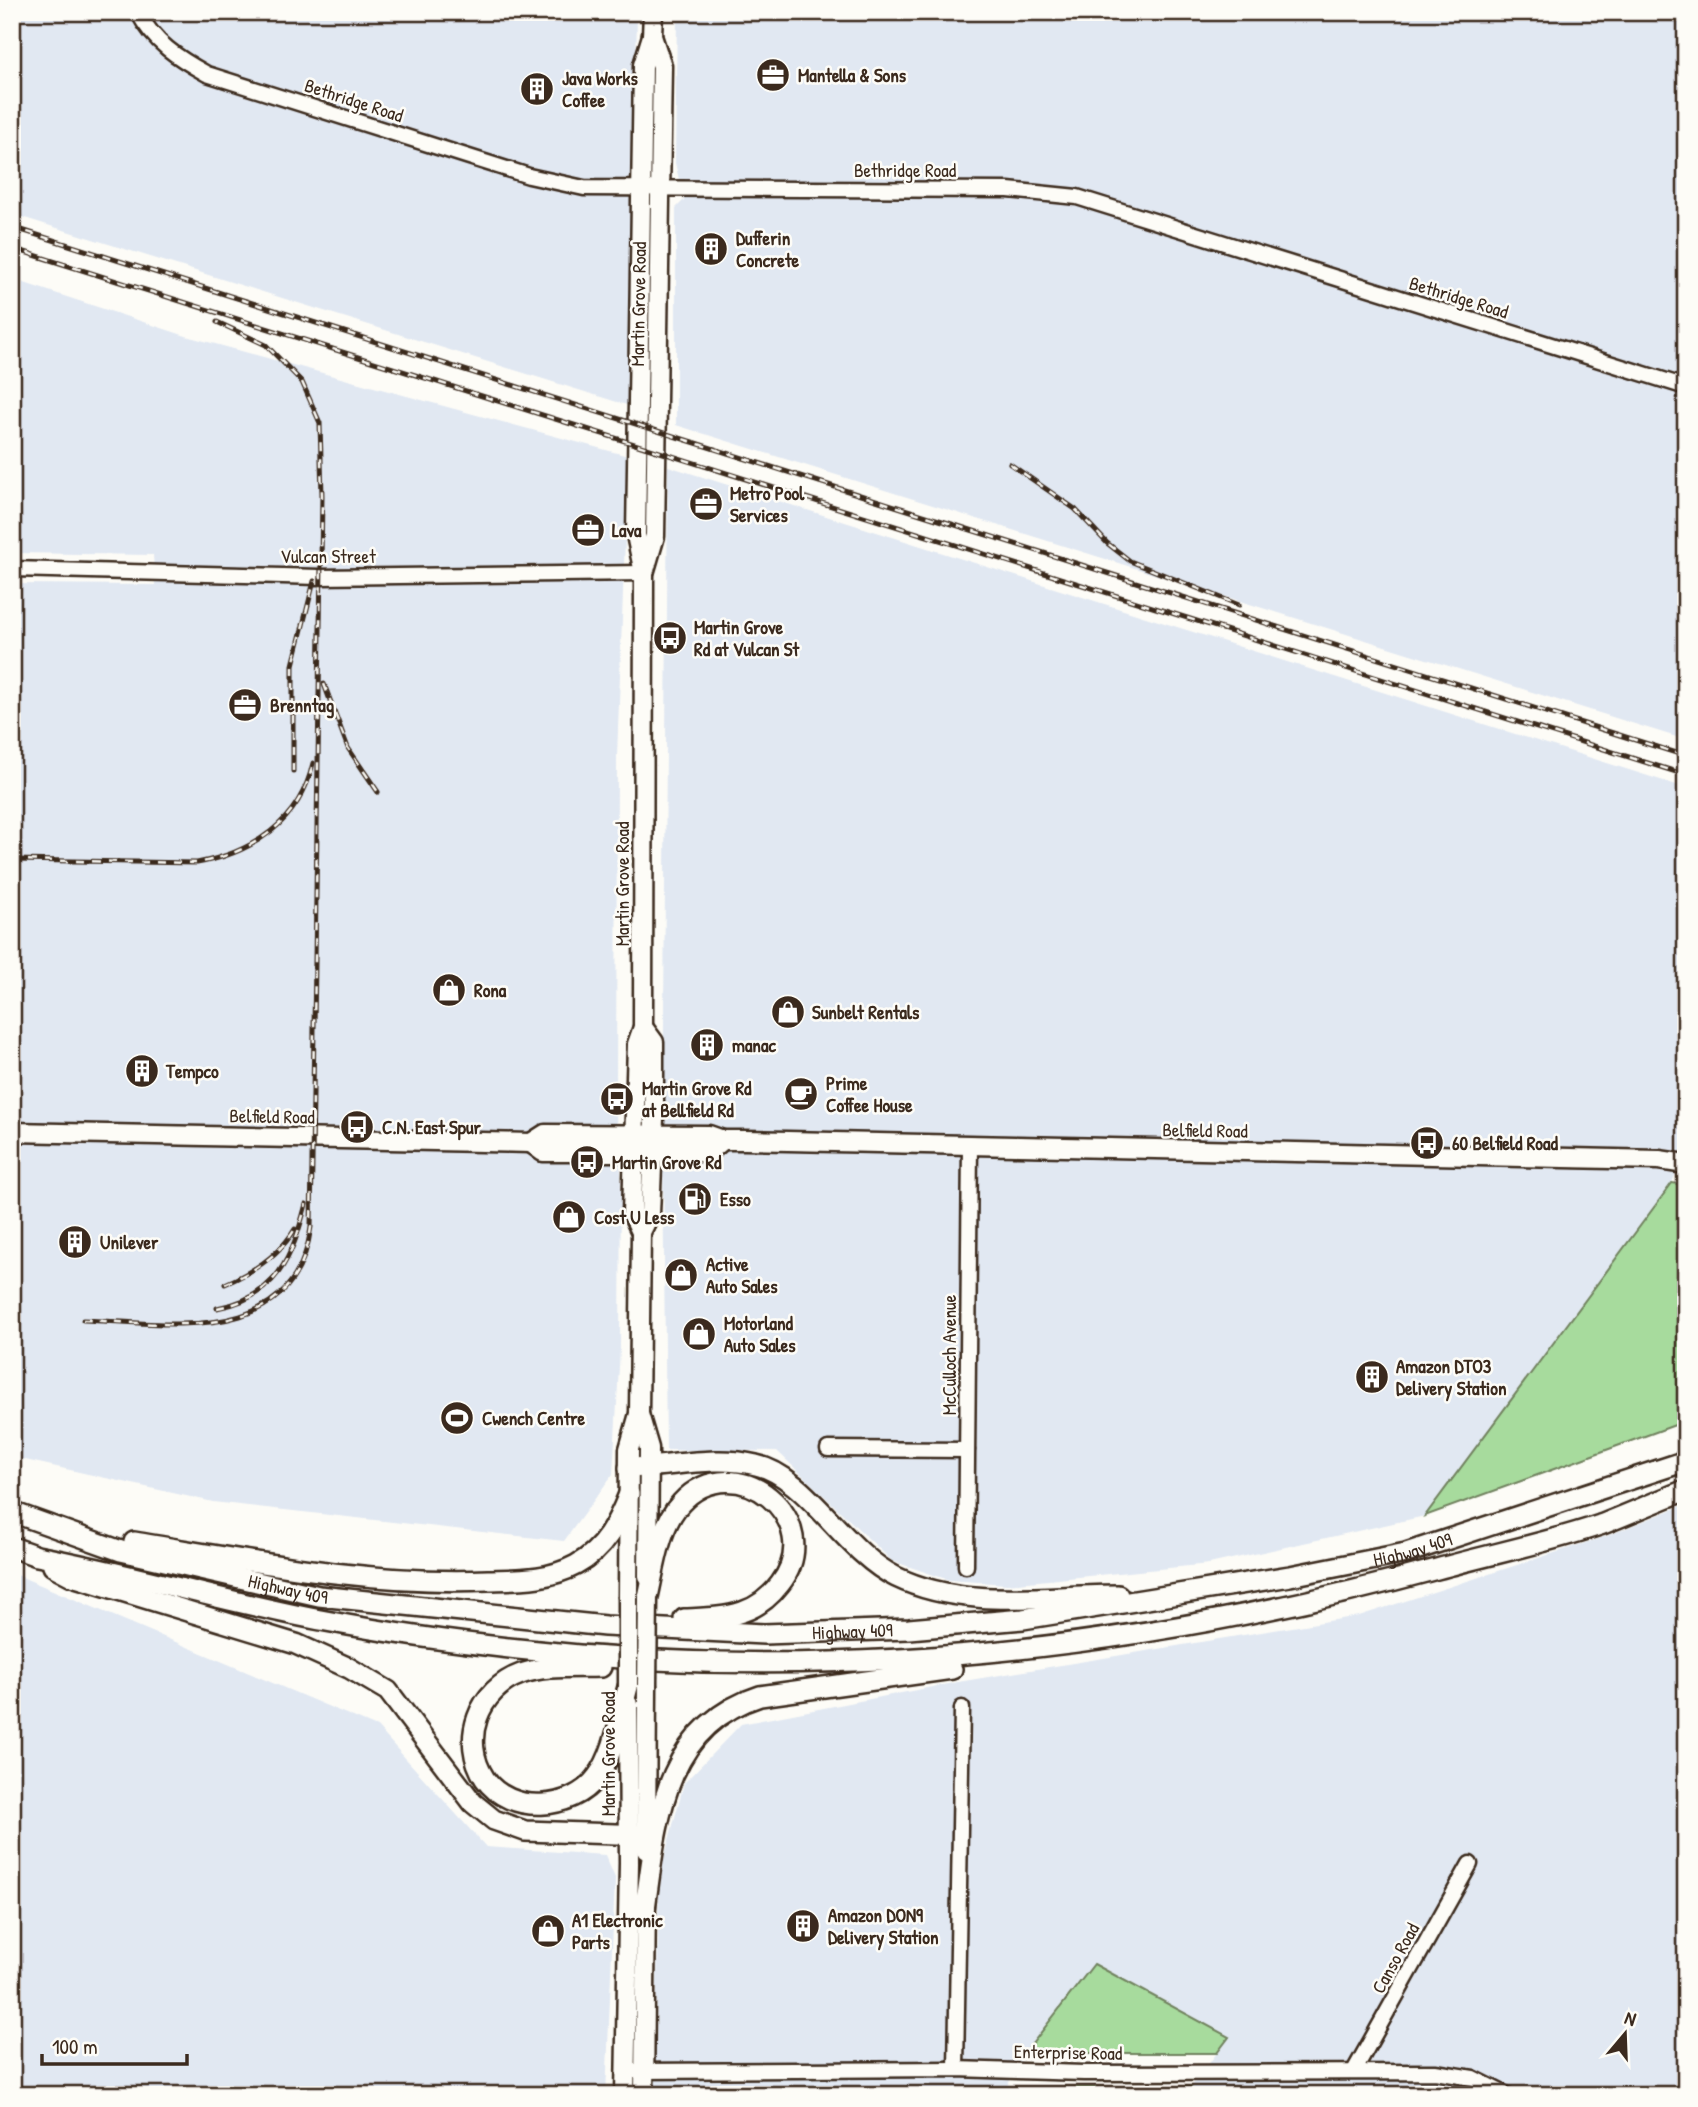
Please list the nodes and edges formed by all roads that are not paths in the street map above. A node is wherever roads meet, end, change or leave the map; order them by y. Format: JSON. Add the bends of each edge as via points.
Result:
{"nodes":[{"id":1,"x":138,"y":12,"type":"edge"},
{"id":2,"x":653,"y":12,"type":"edge"},
{"id":3,"x":651,"y":187,"type":"junction"},
{"id":4,"x":1686,"y":387,"type":"edge"},
{"id":5,"x":12,"y":569,"type":"edge"},
{"id":6,"x":645,"y":573,"type":"junction"},
{"id":7,"x":12,"y":1132,"type":"edge"},
{"id":8,"x":647,"y":1141,"type":"junction"},
{"id":9,"x":531,"y":1143,"type":"junction"},
{"id":10,"x":970,"y":1145,"type":"junction"},
{"id":11,"x":634,"y":1153,"type":"junction"},
{"id":12,"x":1686,"y":1164,"type":"edge"},
{"id":13,"x":641,"y":1232,"type":"junction"},
{"id":14,"x":828,"y":1449,"type":"dead end"},
{"id":15,"x":967,"y":1450,"type":"junction"},
{"id":16,"x":1686,"y":1461,"type":"edge"},
{"id":17,"x":638,"y":1467,"type":"junction"},
{"id":18,"x":1686,"y":1490,"type":"edge"},
{"id":19,"x":629,"y":1494,"type":"junction"},
{"id":20,"x":12,"y":1512,"type":"edge"},
{"id":21,"x":95,"y":1544,"type":"junction"},
{"id":22,"x":12,"y":1547,"type":"edge"},
{"id":23,"x":37,"y":1556,"type":"junction"},
{"id":24,"x":966,"y":1566,"type":"dead end"},
{"id":25,"x":1185,"y":1594,"type":"junction"},
{"id":26,"x":638,"y":1597,"type":"junction"},
{"id":27,"x":605,"y":1626,"type":"junction"},
{"id":28,"x":1176,"y":1628,"type":"junction"},
{"id":29,"x":705,"y":1664,"type":"junction"},
{"id":30,"x":638,"y":1687,"type":"junction"},
{"id":31,"x":962,"y":1708,"type":"dead end"},
{"id":32,"x":638,"y":1835,"type":"junction"},
{"id":33,"x":1470,"y":1864,"type":"dead end"},
{"id":34,"x":645,"y":1909,"type":"junction"},
{"id":35,"x":956,"y":2069,"type":"junction"},
{"id":36,"x":644,"y":2071,"type":"junction"},
{"id":37,"x":1354,"y":2071,"type":"junction"},
{"id":38,"x":625,"y":2072,"type":"junction"},
{"id":39,"x":625,"y":2095,"type":"edge"},
{"id":40,"x":644,"y":2095,"type":"edge"},
{"id":41,"x":1507,"y":2095,"type":"edge"}],
"edges":[{"from":1,"to":3,"type":"street","name":"Bethridge Road","via":[[148,31],[174,56],[207,74],[529,176],[584,188]]},
{"from":2,"to":3,"type":"main road","name":"Martin Grove Road","via":[[643,65]]},
{"from":3,"to":4,"type":"street","name":"Bethridge Road","via":[[1008,190],[1077,197]]},
{"from":3,"to":6,"type":"main road","name":"Martin Grove Road","via":[[655,536]]},
{"from":5,"to":6,"type":"street","name":"Vulcan Street","via":[[319,577]]},
{"from":6,"to":8,"type":"main road","name":"Martin Grove Road","via":[[643,1027],[637,1044]]},
{"from":7,"to":9,"type":"main road","name":"Belfield Road"},
{"from":8,"to":9,"type":"main road","name":"Belfield Road","via":[[545,1134]]},
{"from":8,"to":10,"type":"main road","name":"Belfield Road","via":[[709,1152],[723,1140]]},
{"from":8,"to":11,"type":"main road","name":"Martin Grove Road"},
{"from":8,"to":13,"type":"main road","name":"Martin Grove Road","via":[[650,1214]]},
{"from":9,"to":11,"type":"main road","name":"Belfield Road","via":[[543,1152]]},
{"from":10,"to":12,"type":"main road","name":"Belfield Road"},
{"from":10,"to":15,"type":"street","name":"McCulloch Avenue"},
{"from":11,"to":13,"type":"main road","name":"Martin Grove Road","via":[[632,1213]]},
{"from":13,"to":17,"type":"main road","name":"Martin Grove Road","via":[[639,1414],[649,1448]]},
{"from":14,"to":15,"type":"street"},
{"from":15,"to":24,"type":"street","name":"McCulloch Avenue"},
{"from":16,"to":25,"type":"highway","name":"Highway 409","via":[[1406,1553]]},
{"from":17,"to":19,"type":"main road","name":"Martin Grove Road"},
{"from":17,"to":25,"type":"highway","via":[[727,1461],[774,1470],[858,1553],[895,1577],[925,1589],[998,1598]]},
{"from":17,"to":26,"type":"main road","name":"Martin Grove Road"},
{"from":18,"to":28,"type":"highway","name":"Highway 409","via":[[1598,1525],[1373,1587]]},
{"from":19,"to":21,"type":"highway","via":[[602,1545],[574,1566],[542,1578],[453,1581],[320,1573],[132,1542]]},
{"from":19,"to":26,"type":"main road","name":"Martin Grove Road"},
{"from":20,"to":21,"type":"highway","name":"Highway 409"},
{"from":21,"to":27,"type":"highway","name":"Highway 409","via":[[319,1595]]},
{"from":22,"to":23,"type":"highway","name":"Highway 409"},
{"from":23,"to":29,"type":"highway","name":"Highway 409","via":[[325,1621],[517,1649]]},
{"from":23,"to":32,"type":"highway","via":[[72,1576],[296,1644],[349,1668],[388,1692],[473,1803],[494,1820],[525,1831]]},
{"from":25,"to":27,"type":"highway","name":"Highway 409","via":[[1023,1619],[908,1629],[764,1634]]},
{"from":26,"to":27,"type":"highway","via":[[674,1514],[697,1491],[732,1481],[755,1486],[786,1517],[795,1538],[795,1554],[770,1598],[744,1612],[718,1617]]},
{"from":26,"to":30,"type":"main road","name":"Martin Grove Road","bridge":true},
{"from":28,"to":29,"type":"highway","name":"Highway 409","via":[[947,1658]]},
{"from":28,"to":34,"type":"highway","via":[[1031,1658],[804,1688],[734,1704],[694,1737],[675,1770],[656,1833]]},
{"from":29,"to":30,"type":"highway","via":[[548,1668],[502,1683],[476,1718],[472,1742],[486,1781],[527,1805],[558,1803],[585,1789],[602,1768]]},
{"from":30,"to":32,"type":"main road","name":"Martin Grove Road"},
{"from":31,"to":35,"type":"street"},
{"from":32,"to":34,"type":"main road","name":"Martin Grove Road"},
{"from":32,"to":38,"type":"main road","name":"Martin Grove Road"},
{"from":33,"to":37,"type":"street","name":"Canso Road"},
{"from":34,"to":36,"type":"main road","name":"Martin Grove Road"},
{"from":35,"to":36,"type":"street","name":"Enterprise Road"},
{"from":35,"to":37,"type":"street","name":"Enterprise Road"},
{"from":36,"to":38,"type":"street","name":"Enterprise Road"},
{"from":36,"to":40,"type":"main road","name":"Martin Grove Road"},
{"from":37,"to":41,"type":"street","name":"Enterprise Road","via":[[1435,2072],[1473,2078]]},
{"from":38,"to":39,"type":"main road","name":"Martin Grove Road"}]}
